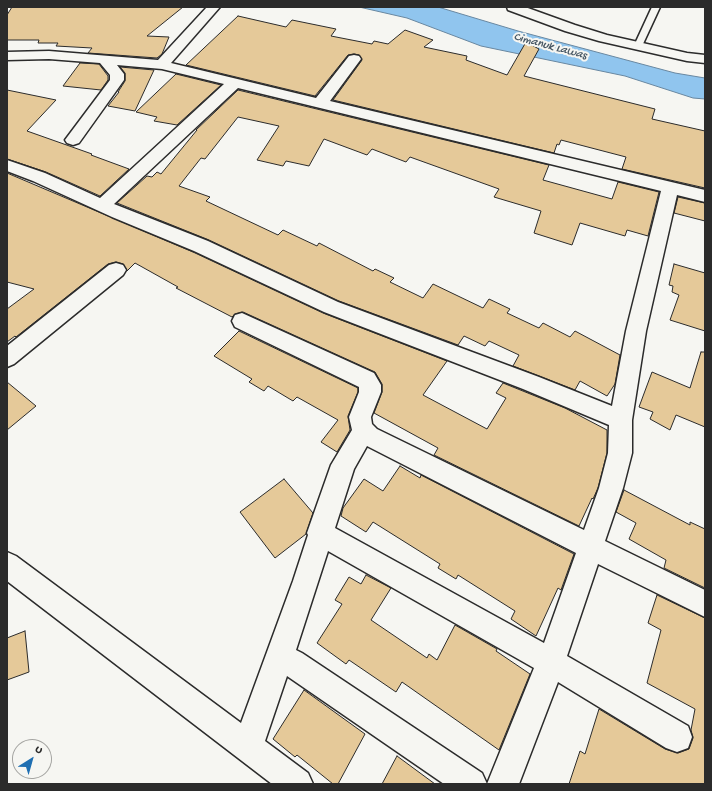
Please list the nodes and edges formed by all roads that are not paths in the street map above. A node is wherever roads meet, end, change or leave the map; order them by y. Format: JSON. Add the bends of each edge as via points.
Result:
{"nodes":[{"id":1,"x":214,"y":7,"type":"edge"},
{"id":2,"x":513,"y":7,"type":"edge"},
{"id":3,"x":656,"y":7,"type":"edge"},
{"id":4,"x":638,"y":46,"type":"junction"},
{"id":5,"x":7,"y":56,"type":"edge"},
{"id":6,"x":104,"y":59,"type":"junction"},
{"id":7,"x":354,"y":59,"type":"dead end"},
{"id":8,"x":705,"y":59,"type":"edge"},
{"id":9,"x":146,"y":64,"type":"junction"},
{"id":10,"x":162,"y":66,"type":"junction"},
{"id":11,"x":117,"y":74,"type":"junction"},
{"id":12,"x":233,"y":84,"type":"junction"},
{"id":13,"x":320,"y":103,"type":"junction"},
{"id":14,"x":72,"y":140,"type":"dead end"},
{"id":15,"x":7,"y":165,"type":"edge"},
{"id":16,"x":670,"y":188,"type":"junction"},
{"id":17,"x":705,"y":196,"type":"edge"},
{"id":18,"x":102,"y":206,"type":"junction"},
{"id":19,"x":116,"y":270,"type":"dead end"},
{"id":20,"x":242,"y":321,"type":"dead end"},
{"id":21,"x":7,"y":358,"type":"edge"},
{"id":22,"x":621,"y":420,"type":"junction"},
{"id":23,"x":364,"y":431,"type":"junction"},
{"id":24,"x":320,"y":533,"type":"junction"},
{"id":25,"x":590,"y":547,"type":"junction"},
{"id":26,"x":7,"y":566,"type":"edge"},
{"id":27,"x":705,"y":604,"type":"edge"},
{"id":28,"x":292,"y":662,"type":"dead end"},
{"id":29,"x":551,"y":662,"type":"junction"},
{"id":30,"x":677,"y":737,"type":"dead end"},
{"id":31,"x":248,"y":747,"type":"junction"},
{"id":32,"x":297,"y":784,"type":"edge"},
{"id":33,"x":471,"y":784,"type":"edge"},
{"id":34,"x":503,"y":784,"type":"edge"}],
"edges":[{"from":1,"to":10,"type":"street"},
{"from":2,"to":4,"type":"street","via":[[570,28]]},
{"from":3,"to":4,"type":"lane"},
{"from":4,"to":8,"type":"street"},
{"from":5,"to":6,"type":"street","via":[[49,55]]},
{"from":6,"to":9,"type":"street"},
{"from":6,"to":11,"type":"street"},
{"from":7,"to":13,"type":"street"},
{"from":9,"to":10,"type":"street"},
{"from":9,"to":11,"type":"street"},
{"from":10,"to":12,"type":"street"},
{"from":11,"to":14,"type":"street","via":[[114,86]]},
{"from":12,"to":13,"type":"street"},
{"from":12,"to":18,"type":"street"},
{"from":13,"to":16,"type":"street"},
{"from":15,"to":18,"type":"street"},
{"from":16,"to":17,"type":"street"},
{"from":16,"to":22,"type":"street","via":[[636,332]]},
{"from":18,"to":22,"type":"street","via":[[201,246],[331,307]]},
{"from":19,"to":21,"type":"street"},
{"from":20,"to":23,"type":"street","via":[[366,379],[370,385],[370,392],[360,417]]},
{"from":22,"to":25,"type":"street","via":[[620,453],[611,488]]},
{"from":23,"to":24,"type":"street","via":[[343,466]]},
{"from":23,"to":25,"type":"street","via":[[369,436]]},
{"from":24,"to":29,"type":"street"},
{"from":24,"to":31,"type":"street","via":[[306,581]]},
{"from":25,"to":27,"type":"street"},
{"from":25,"to":29,"type":"street"},
{"from":26,"to":31,"type":"street"},
{"from":28,"to":33,"type":"street"},
{"from":29,"to":30,"type":"street"},
{"from":29,"to":34,"type":"street"},
{"from":31,"to":32,"type":"street"}]}
